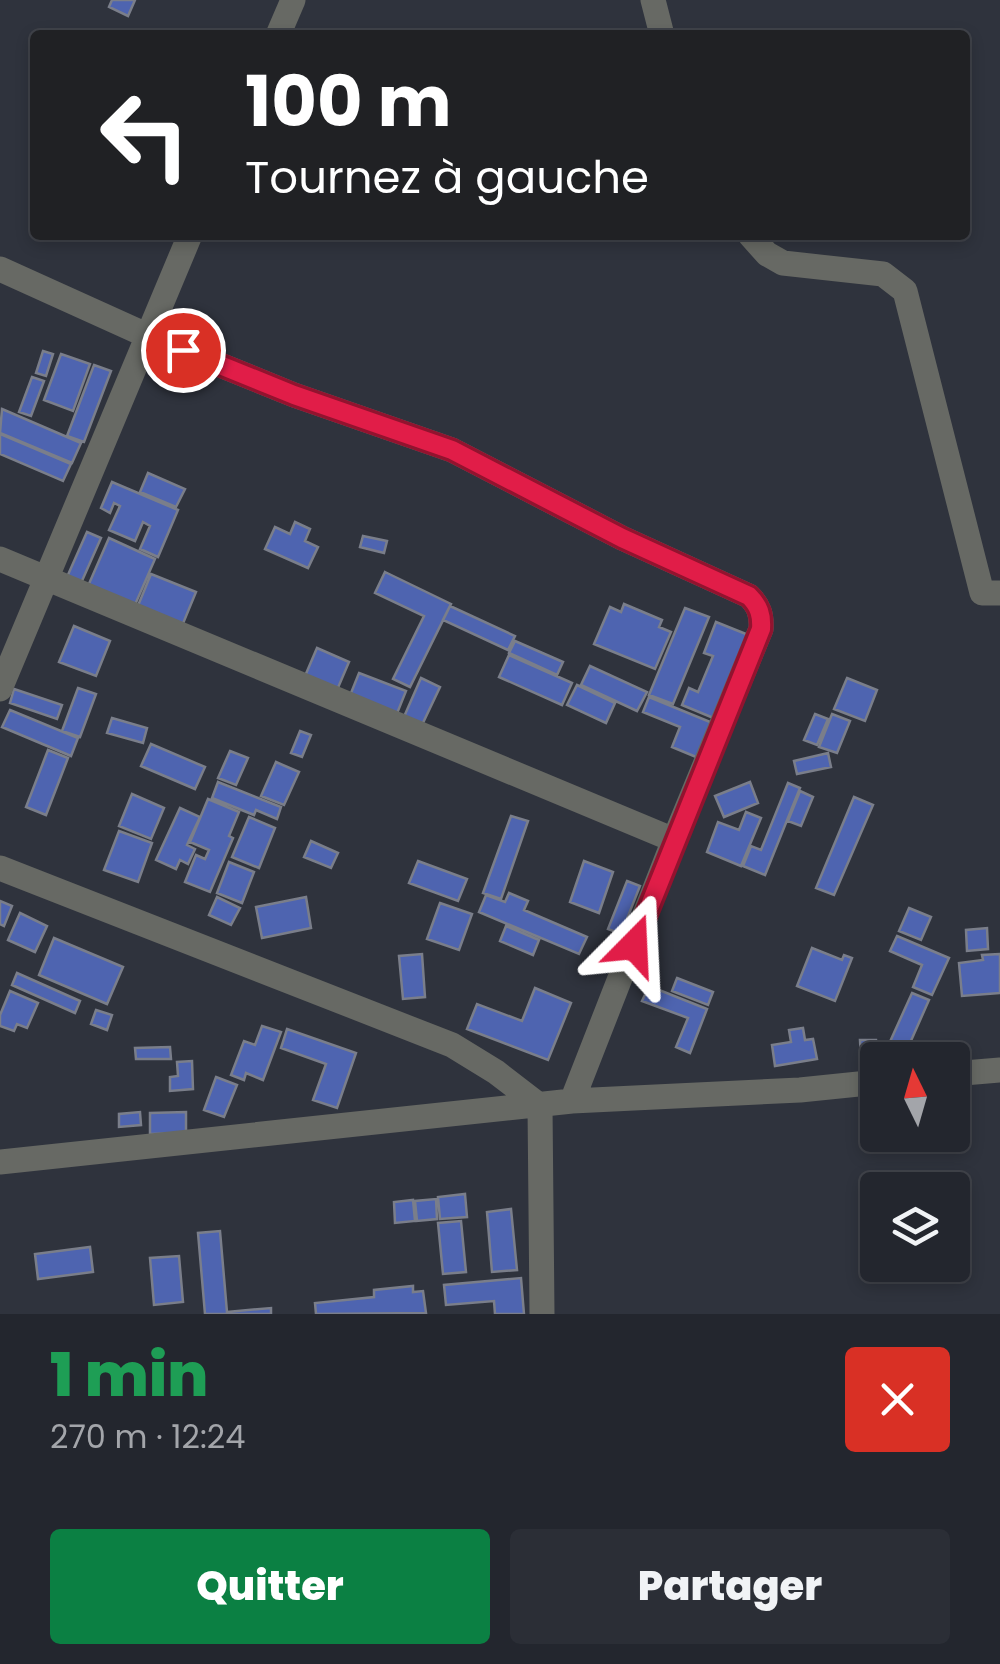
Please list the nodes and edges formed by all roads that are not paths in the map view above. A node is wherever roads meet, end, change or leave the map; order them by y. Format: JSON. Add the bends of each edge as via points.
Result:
{"nodes":[{"id":1,"x":294,"y":0,"type":"edge"},
{"id":2,"x":652,"y":0,"type":"edge"},
{"id":3,"x":280,"y":30,"type":"edge"},
{"id":4,"x":661,"y":30,"type":"edge"},
{"id":5,"x":188,"y":240,"type":"edge"},
{"id":6,"x":754,"y":240,"type":"edge"},
{"id":7,"x":0,"y":269,"type":"edge"},
{"id":8,"x":146,"y":335,"type":"junction"},
{"id":9,"x":0,"y":559,"type":"edge"},
{"id":10,"x":46,"y":579,"type":"junction"},
{"id":11,"x":1000,"y":592,"type":"edge"},
{"id":12,"x":0,"y":689,"type":"edge"},
{"id":13,"x":674,"y":840,"type":"junction"},
{"id":14,"x":0,"y":868,"type":"edge"},
{"id":15,"x":1000,"y":1070,"type":"edge"},
{"id":16,"x":970,"y":1072,"type":"edge"},
{"id":17,"x":860,"y":1084,"type":"edge"},
{"id":18,"x":572,"y":1102,"type":"junction"},
{"id":19,"x":540,"y":1106,"type":"junction"},
{"id":20,"x":0,"y":1162,"type":"edge"},
{"id":21,"x":542,"y":1314,"type":"edge"}],
"edges":[{"from":1,"to":3,"type":"street"},
{"from":2,"to":4,"type":"street"},
{"from":5,"to":8,"type":"street"},
{"from":6,"to":11,"type":"street","via":[[783,264],[883,274],[905,291],[982,593]]},
{"from":7,"to":8,"type":"street"},
{"from":8,"to":10,"type":"street"},
{"from":8,"to":13,"type":"street","via":[[452,450],[749,596],[762,617],[761,629]]},
{"from":9,"to":10,"type":"street"},
{"from":10,"to":12,"type":"street"},
{"from":10,"to":13,"type":"street"},
{"from":13,"to":18,"type":"street"},
{"from":14,"to":19,"type":"street","via":[[452,1045]]},
{"from":15,"to":16,"type":"street"},
{"from":17,"to":18,"type":"street"},
{"from":18,"to":19,"type":"street"},
{"from":19,"to":20,"type":"street"},
{"from":19,"to":21,"type":"street"}]}
